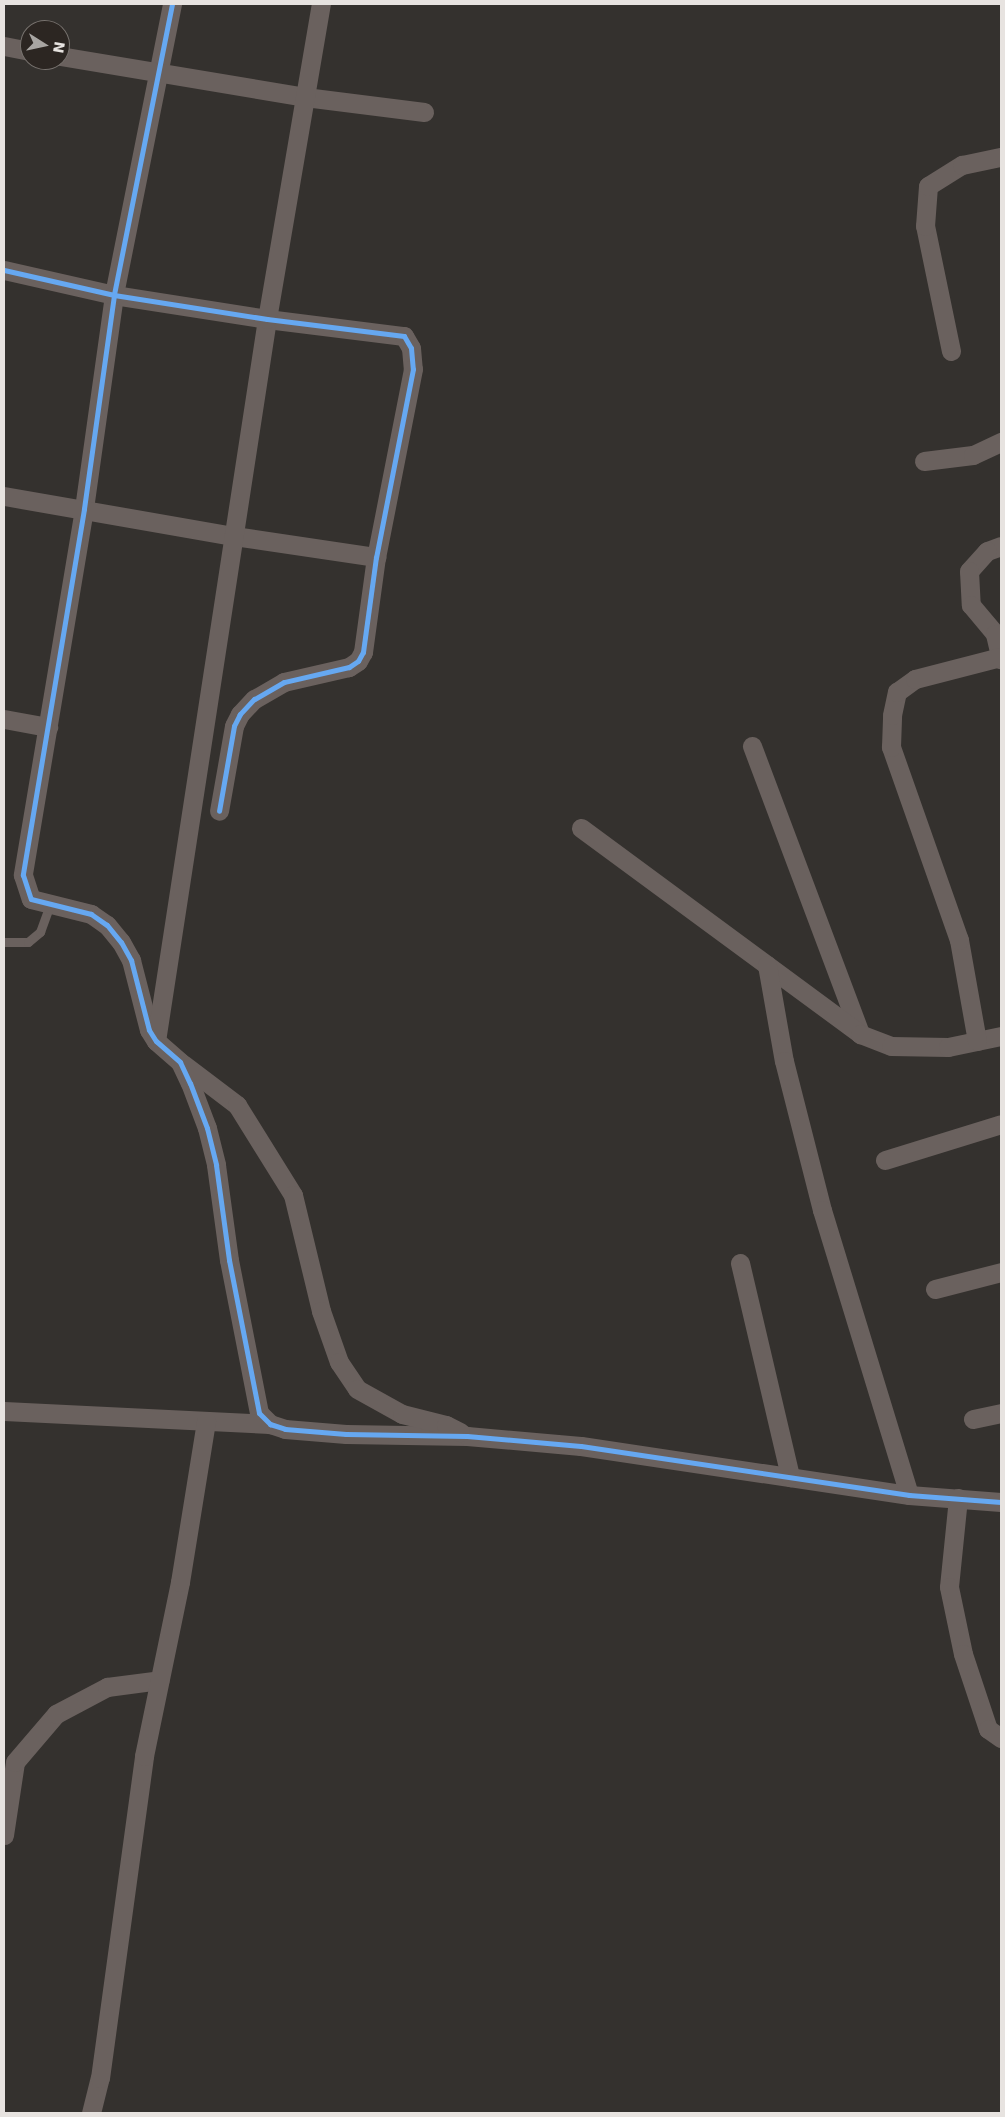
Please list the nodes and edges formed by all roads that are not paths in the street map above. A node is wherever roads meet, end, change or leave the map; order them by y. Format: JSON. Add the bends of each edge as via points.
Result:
{"nodes":[{"id":1,"x":172,"y":4,"type":"edge"},
{"id":2,"x":321,"y":4,"type":"edge"},
{"id":3,"x":4,"y":46,"type":"edge"},
{"id":4,"x":20,"y":49,"type":"edge"},
{"id":5,"x":70,"y":58,"type":"edge"},
{"id":6,"x":160,"y":74,"type":"junction"},
{"id":7,"x":305,"y":97,"type":"junction"},
{"id":8,"x":424,"y":112,"type":"dead end"},
{"id":9,"x":1001,"y":157,"type":"edge"},
{"id":10,"x":4,"y":270,"type":"edge"},
{"id":11,"x":114,"y":295,"type":"junction"},
{"id":12,"x":267,"y":319,"type":"junction"},
{"id":13,"x":951,"y":351,"type":"dead end"},
{"id":14,"x":1001,"y":442,"type":"edge"},
{"id":15,"x":924,"y":461,"type":"dead end"},
{"id":16,"x":4,"y":496,"type":"edge"},
{"id":17,"x":84,"y":509,"type":"junction"},
{"id":18,"x":234,"y":536,"type":"junction"},
{"id":19,"x":1001,"y":546,"type":"edge"},
{"id":20,"x":376,"y":557,"type":"junction"},
{"id":21,"x":1001,"y":658,"type":"edge"},
{"id":22,"x":240,"y":714,"type":"junction"},
{"id":23,"x":4,"y":718,"type":"edge"},
{"id":24,"x":206,"y":718,"type":"junction"},
{"id":25,"x":48,"y":727,"type":"junction"},
{"id":26,"x":752,"y":746,"type":"dead end"},
{"id":27,"x":219,"y":811,"type":"dead end"},
{"id":28,"x":581,"y":828,"type":"dead end"},
{"id":29,"x":50,"y":904,"type":"junction"},
{"id":30,"x":4,"y":942,"type":"edge"},
{"id":31,"x":767,"y":965,"type":"junction"},
{"id":32,"x":860,"y":1034,"type":"junction"},
{"id":33,"x":1001,"y":1036,"type":"edge"},
{"id":34,"x":156,"y":1041,"type":"junction"},
{"id":35,"x":977,"y":1041,"type":"junction"},
{"id":36,"x":180,"y":1062,"type":"junction"},
{"id":37,"x":1001,"y":1124,"type":"edge"},
{"id":38,"x":885,"y":1160,"type":"dead end"},
{"id":39,"x":740,"y":1263,"type":"dead end"},
{"id":40,"x":1001,"y":1272,"type":"edge"},
{"id":41,"x":935,"y":1289,"type":"dead end"},
{"id":42,"x":4,"y":1411,"type":"edge"},
{"id":43,"x":1001,"y":1413,"type":"edge"},
{"id":44,"x":973,"y":1419,"type":"dead end"},
{"id":45,"x":206,"y":1421,"type":"junction"},
{"id":46,"x":270,"y":1424,"type":"junction"},
{"id":47,"x":467,"y":1436,"type":"junction"},
{"id":48,"x":790,"y":1477,"type":"junction"},
{"id":49,"x":909,"y":1495,"type":"junction"},
{"id":50,"x":958,"y":1498,"type":"junction"},
{"id":51,"x":1001,"y":1502,"type":"edge"},
{"id":52,"x":160,"y":1680,"type":"junction"},
{"id":53,"x":1001,"y":1738,"type":"edge"},
{"id":54,"x":4,"y":1835,"type":"edge"},
{"id":55,"x":90,"y":2113,"type":"edge"}],
"edges":[{"from":1,"to":6,"type":"street"},
{"from":2,"to":7,"type":"street"},
{"from":3,"to":4,"type":"street"},
{"from":5,"to":6,"type":"street"},
{"from":6,"to":7,"type":"street"},
{"from":6,"to":11,"type":"street"},
{"from":7,"to":8,"type":"street"},
{"from":7,"to":12,"type":"street"},
{"from":9,"to":13,"type":"street","via":[[962,165],[928,186],[926,226]]},
{"from":10,"to":11,"type":"street"},
{"from":11,"to":12,"type":"street"},
{"from":11,"to":17,"type":"street"},
{"from":12,"to":18,"type":"street"},
{"from":12,"to":20,"type":"street","via":[[404,336],[411,348],[413,369]]},
{"from":14,"to":15,"type":"street","via":[[972,454]]},
{"from":16,"to":17,"type":"street"},
{"from":17,"to":18,"type":"street"},
{"from":17,"to":25,"type":"street"},
{"from":18,"to":20,"type":"street"},
{"from":18,"to":24,"type":"street"},
{"from":19,"to":21,"type":"street","via":[[987,551],[969,571],[971,605],[995,634]]},
{"from":20,"to":22,"type":"street","via":[[363,652],[358,660],[349,667],[284,682],[254,698]]},
{"from":21,"to":35,"type":"street","via":[[914,679],[897,692],[892,715],[891,747],[959,940]]},
{"from":22,"to":24,"type":"street"},
{"from":22,"to":27,"type":"street","via":[[234,726]]},
{"from":23,"to":25,"type":"street"},
{"from":24,"to":34,"type":"street"},
{"from":25,"to":29,"type":"street","via":[[23,875],[31,899]]},
{"from":26,"to":32,"type":"street"},
{"from":28,"to":31,"type":"street"},
{"from":29,"to":30,"type":"lane","via":[[40,932],[28,942]]},
{"from":29,"to":34,"type":"street","via":[[91,914],[107,925],[121,942],[130,960],[149,1030]]},
{"from":31,"to":32,"type":"street"},
{"from":31,"to":49,"type":"street","via":[[784,1061],[822,1210]]},
{"from":32,"to":35,"type":"street","via":[[891,1046],[948,1047]]},
{"from":33,"to":35,"type":"street"},
{"from":34,"to":36,"type":"street"},
{"from":36,"to":46,"type":"street","via":[[210,1137],[255,1398],[259,1413]]},
{"from":36,"to":47,"type":"street","via":[[237,1105],[293,1196],[320,1311],[339,1362],[356,1389],[402,1414],[446,1425]]},
{"from":37,"to":38,"type":"street"},
{"from":39,"to":48,"type":"street"},
{"from":40,"to":41,"type":"street"},
{"from":42,"to":45,"type":"street"},
{"from":43,"to":44,"type":"street"},
{"from":45,"to":46,"type":"street"},
{"from":45,"to":52,"type":"street","via":[[180,1582]]},
{"from":46,"to":47,"type":"street","via":[[285,1429],[346,1434]]},
{"from":47,"to":48,"type":"street","via":[[580,1446]]},
{"from":48,"to":49,"type":"street"},
{"from":49,"to":50,"type":"street"},
{"from":50,"to":51,"type":"street"},
{"from":50,"to":53,"type":"street","via":[[949,1587],[963,1654],[988,1729]]},
{"from":52,"to":54,"type":"street","via":[[107,1687],[56,1714],[15,1762]]},
{"from":52,"to":55,"type":"street","via":[[144,1756],[100,2078]]}]}
